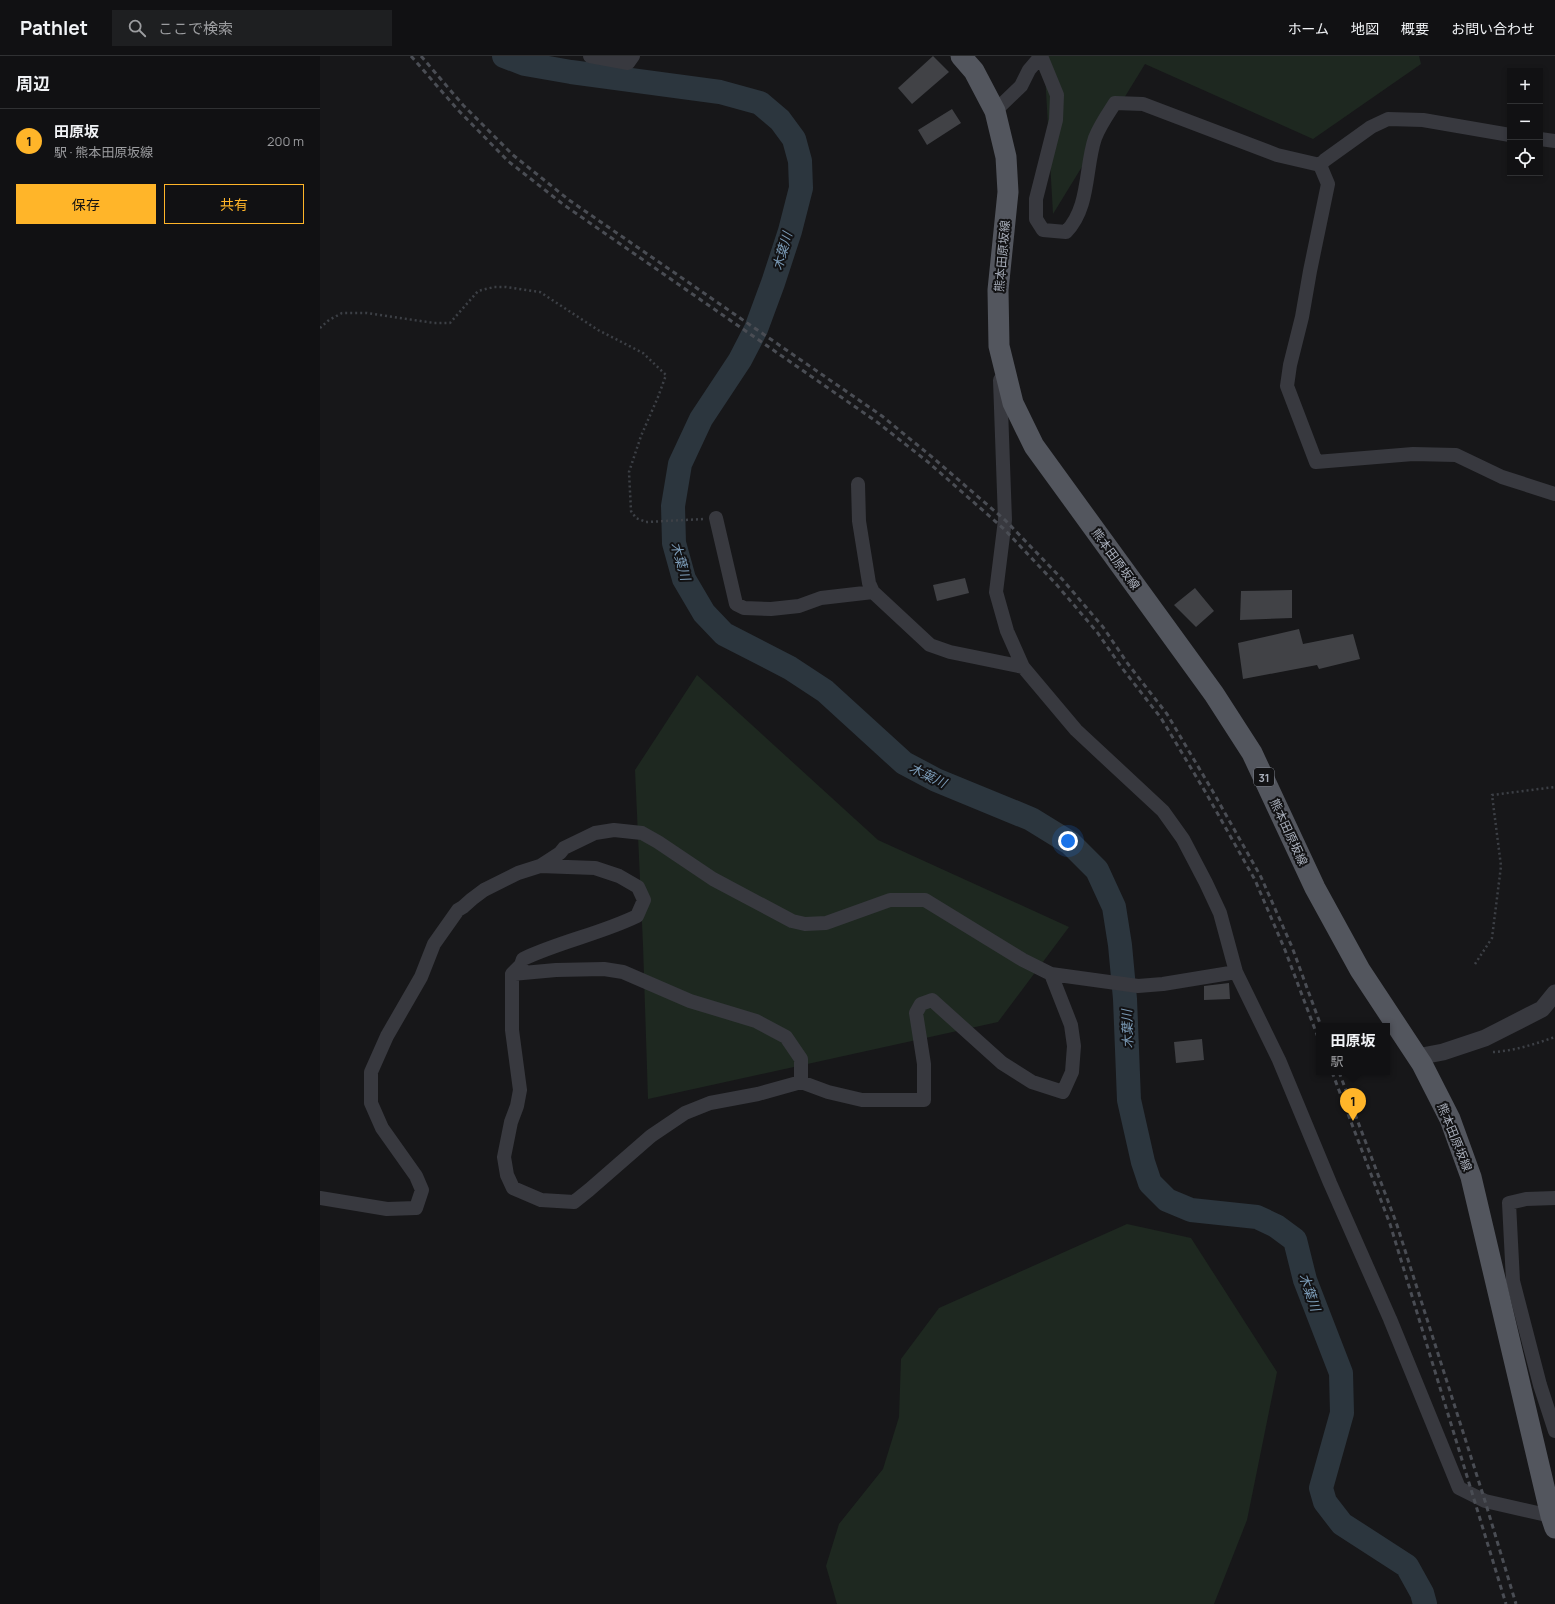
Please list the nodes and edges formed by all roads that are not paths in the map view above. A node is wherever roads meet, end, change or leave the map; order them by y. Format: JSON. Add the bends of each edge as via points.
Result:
{"nodes":[{"id":1,"x":590,"y":56,"type":"edge"},
{"id":2,"x":633,"y":56,"type":"edge"},
{"id":3,"x":961,"y":56,"type":"edge"},
{"id":4,"x":1041,"y":56,"type":"edge"},
{"id":5,"x":996,"y":111,"type":"junction"},
{"id":6,"x":1507,"y":134,"type":"edge"},
{"id":7,"x":1543,"y":139,"type":"edge"},
{"id":8,"x":1555,"y":141,"type":"edge"},
{"id":9,"x":1320,"y":165,"type":"junction"},
{"id":10,"x":999,"y":346,"type":"junction"},
{"id":11,"x":858,"y":484,"type":"dead end"},
{"id":12,"x":1555,"y":494,"type":"edge"},
{"id":13,"x":716,"y":518,"type":"road end"},
{"id":14,"x":873,"y":592,"type":"junction"},
{"id":15,"x":1023,"y":668,"type":"junction"},
{"id":16,"x":540,"y":866,"type":"junction"},
{"id":17,"x":1236,"y":972,"type":"junction"},
{"id":18,"x":512,"y":974,"type":"junction"},
{"id":19,"x":1051,"y":974,"type":"junction"},
{"id":20,"x":1555,"y":993,"type":"edge"},
{"id":21,"x":1417,"y":1057,"type":"junction"},
{"id":22,"x":801,"y":1082,"type":"junction"},
{"id":23,"x":320,"y":1198,"type":"edge"},
{"id":24,"x":1555,"y":1198,"type":"edge"},
{"id":25,"x":1555,"y":1431,"type":"edge"},
{"id":26,"x":1553,"y":1522,"type":"edge"}],
"edges":[{"from":1,"to":2,"type":"street","via":[[628,63]]},
{"from":3,"to":5,"type":"main road","name":"熊本田原坂線","number":"31","via":[[974,71]]},
{"from":4,"to":5,"type":"street","via":[[1021,86]]},
{"from":4,"to":9,"type":"street","via":[[1057,95],[1056,120],[1036,199],[1036,219],[1044,230],[1066,232],[1074,224],[1085,193],[1095,138],[1116,103],[1143,104],[1277,155]]},
{"from":5,"to":10,"type":"main road","name":"熊本田原坂線","number":"31","via":[[1006,156],[1008,192],[998,290]]},
{"from":6,"to":9,"type":"street","via":[[1424,120],[1388,119],[1372,127]]},
{"from":7,"to":8,"type":"street"},
{"from":9,"to":12,"type":"street","via":[[1328,184],[1287,386],[1316,462],[1413,454],[1456,455],[1502,477]]},
{"from":10,"to":15,"type":"street","via":[[1006,520],[996,592],[1007,631]]},
{"from":10,"to":21,"type":"main road","name":"熊本田原坂線","number":"31","via":[[1013,404],[1034,446],[1214,694],[1252,753],[1315,888],[1360,970]]},
{"from":11,"to":14,"type":"street","via":[[859,521],[869,583]]},
{"from":13,"to":14,"type":"street","via":[[736,604],[744,608],[799,606],[821,598]]},
{"from":14,"to":15,"type":"street","via":[[930,645]]},
{"from":15,"to":17,"type":"street","via":[[1076,730],[1163,811],[1183,839],[1220,913]]},
{"from":16,"to":18,"type":"street","via":[[595,868],[619,876],[638,887],[644,900],[637,916],[523,959]]},
{"from":16,"to":19,"type":"street","via":[[564,848],[595,833],[614,830],[642,833],[713,880],[792,921],[805,924],[826,922],[890,900],[925,900],[1023,960]]},
{"from":16,"to":23,"type":"street","via":[[518,873],[484,890],[458,910],[434,944],[421,977],[387,1036],[371,1072],[371,1103],[382,1128],[416,1176],[422,1190],[416,1208],[387,1209]]},
{"from":17,"to":19,"type":"street","via":[[1138,986]]},
{"from":17,"to":26,"type":"street","via":[[1279,1060],[1459,1488],[1486,1501]]},
{"from":18,"to":22,"type":"street","via":[[604,969],[623,972],[690,1001],[756,1021],[786,1038],[801,1059]]},
{"from":18,"to":22,"type":"street","via":[[512,1030],[520,1090],[504,1157],[507,1175],[513,1188],[541,1200],[574,1202],[651,1136],[685,1113],[710,1103],[758,1094]]},
{"from":19,"to":22,"type":"street","via":[[1071,1025],[1074,1046],[1072,1072],[1063,1092],[1032,1082],[1002,1063],[932,1000],[921,1004],[916,1013],[924,1064],[924,1100],[862,1100]]},
{"from":20,"to":21,"type":"street","via":[[1542,1009],[1485,1038],[1443,1052]]},
{"from":21,"to":26,"type":"main road","name":"熊本田原坂線","number":"31","via":[[1450,1119],[1471,1177]]},
{"from":24,"to":25,"type":"street","via":[[1526,1199],[1509,1203],[1513,1281],[1540,1385]]}]}
